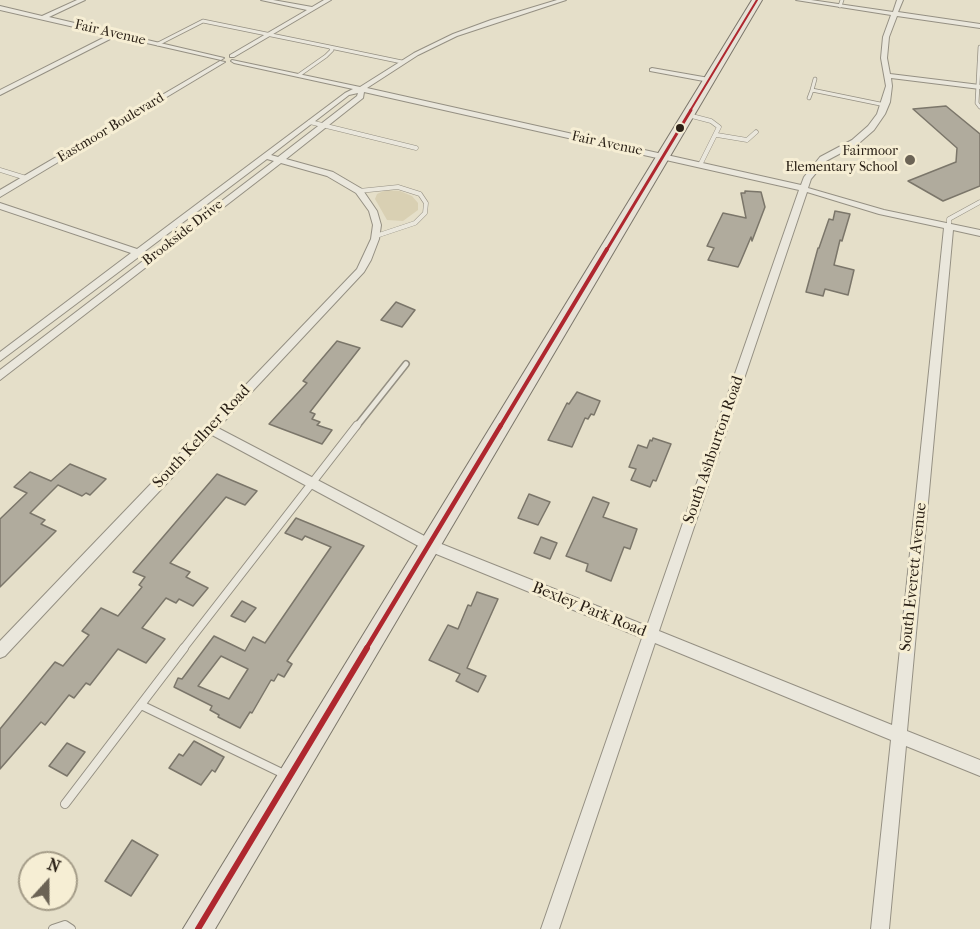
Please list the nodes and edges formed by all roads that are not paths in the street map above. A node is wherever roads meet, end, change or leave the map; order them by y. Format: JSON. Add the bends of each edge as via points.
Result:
{"nodes":[{"id":1,"x":82,"y":0,"type":"edge"},
{"id":2,"x":264,"y":0,"type":"edge"},
{"id":3,"x":328,"y":0,"type":"edge"},
{"id":4,"x":562,"y":0,"type":"edge"},
{"id":5,"x":757,"y":0,"type":"edge"},
{"id":6,"x":799,"y":0,"type":"edge"},
{"id":7,"x":900,"y":0,"type":"edge"},
{"id":8,"x":841,"y":3,"type":"edge"},
{"id":9,"x":0,"y":8,"type":"edge"},
{"id":10,"x":312,"y":9,"type":"junction"},
{"id":11,"x":895,"y":14,"type":"junction"},
{"id":12,"x":42,"y":18,"type":"junction"},
{"id":13,"x":980,"y":21,"type":"edge"},
{"id":14,"x":980,"y":26,"type":"edge"},
{"id":15,"x":115,"y":34,"type":"junction"},
{"id":16,"x":270,"y":34,"type":"junction"},
{"id":17,"x":158,"y":44,"type":"junction"},
{"id":18,"x":330,"y":47,"type":"junction"},
{"id":19,"x":980,"y":47,"type":"edge"},
{"id":20,"x":233,"y":58,"type":"junction"},
{"id":21,"x":221,"y":60,"type":"junction"},
{"id":22,"x":402,"y":62,"type":"junction"},
{"id":23,"x":652,"y":70,"type":"dead end"},
{"id":24,"x":299,"y":75,"type":"junction"},
{"id":25,"x":888,"y":76,"type":"junction"},
{"id":26,"x":709,"y":80,"type":"junction"},
{"id":27,"x":815,"y":80,"type":"dead end"},
{"id":28,"x":979,"y":87,"type":"edge"},
{"id":29,"x":361,"y":89,"type":"junction"},
{"id":30,"x":812,"y":90,"type":"junction"},
{"id":31,"x":0,"y":93,"type":"edge"},
{"id":32,"x":809,"y":98,"type":"dead end"},
{"id":33,"x":885,"y":105,"type":"junction"},
{"id":34,"x":980,"y":106,"type":"edge"},
{"id":35,"x":688,"y":115,"type":"junction"},
{"id":36,"x":310,"y":122,"type":"junction"},
{"id":37,"x":323,"y":125,"type":"junction"},
{"id":38,"x":756,"y":132,"type":"dead end"},
{"id":39,"x":717,"y":135,"type":"junction"},
{"id":40,"x":416,"y":148,"type":"dead end"},
{"id":41,"x":266,"y":156,"type":"junction"},
{"id":42,"x":664,"y":157,"type":"junction"},
{"id":43,"x":280,"y":159,"type":"junction"},
{"id":44,"x":700,"y":165,"type":"junction"},
{"id":45,"x":0,"y":170,"type":"edge"},
{"id":46,"x":26,"y":178,"type":"junction"},
{"id":47,"x":804,"y":188,"type":"junction"},
{"id":48,"x":359,"y":191,"type":"junction"},
{"id":49,"x":0,"y":194,"type":"edge"},
{"id":50,"x":214,"y":195,"type":"junction"},
{"id":51,"x":227,"y":199,"type":"junction"},
{"id":52,"x":980,"y":202,"type":"edge"},
{"id":53,"x":0,"y":206,"type":"edge"},
{"id":54,"x":949,"y":226,"type":"junction"},
{"id":55,"x":980,"y":233,"type":"edge"},
{"id":56,"x":376,"y":236,"type":"junction"},
{"id":57,"x":138,"y":253,"type":"junction"},
{"id":58,"x":152,"y":257,"type":"junction"},
{"id":59,"x":0,"y":357,"type":"edge"},
{"id":60,"x":406,"y":364,"type":"dead end"},
{"id":61,"x":0,"y":376,"type":"edge"},
{"id":62,"x":210,"y":429,"type":"junction"},
{"id":63,"x":310,"y":484,"type":"junction"},
{"id":64,"x":429,"y":545,"type":"junction"},
{"id":65,"x":650,"y":635,"type":"junction"},
{"id":66,"x":0,"y":651,"type":"edge"},
{"id":67,"x":141,"y":705,"type":"junction"},
{"id":68,"x":898,"y":734,"type":"junction"},
{"id":69,"x":980,"y":768,"type":"edge"},
{"id":70,"x":290,"y":777,"type":"junction"},
{"id":71,"x":65,"y":804,"type":"dead end"},
{"id":72,"x":53,"y":929,"type":"edge"},
{"id":73,"x":71,"y":929,"type":"edge"},
{"id":74,"x":198,"y":929,"type":"edge"},
{"id":75,"x":550,"y":929,"type":"edge"},
{"id":76,"x":880,"y":929,"type":"edge"}],
"edges":[{"from":1,"to":12,"type":"street"},
{"from":2,"to":10,"type":"street"},
{"from":3,"to":10,"type":"street"},
{"from":4,"to":22,"type":"street","name":"Brookside Drive","via":[[455,35]]},
{"from":5,"to":26,"type":"main road"},
{"from":6,"to":8,"type":"street"},
{"from":7,"to":11,"type":"street","name":"South Ashburton Road"},
{"from":8,"to":11,"type":"street"},
{"from":9,"to":12,"type":"street","name":"Fair Avenue"},
{"from":10,"to":16,"type":"street"},
{"from":11,"to":14,"type":"street"},
{"from":11,"to":25,"type":"street","name":"South Ashburton Road","via":[[884,50]]},
{"from":12,"to":15,"type":"street","name":"Fair Avenue"},
{"from":13,"to":14,"type":"lane"},
{"from":15,"to":17,"type":"street","name":"Fair Avenue"},
{"from":15,"to":31,"type":"street"},
{"from":16,"to":17,"type":"lane","via":[[203,21]]},
{"from":16,"to":18,"type":"lane"},
{"from":16,"to":20,"type":"street"},
{"from":17,"to":21,"type":"street","name":"Fair Avenue"},
{"from":18,"to":22,"type":"lane"},
{"from":18,"to":24,"type":"lane","via":[[332,50],[326,56]]},
{"from":19,"to":28,"type":"lane"},
{"from":20,"to":21,"type":"street"},
{"from":20,"to":24,"type":"street","name":"Fair Avenue"},
{"from":21,"to":46,"type":"street","name":"Eastmoor Boulevard"},
{"from":22,"to":29,"type":"street","name":"Brookside Drive"},
{"from":23,"to":26,"type":"street"},
{"from":24,"to":29,"type":"street","name":"Fair Avenue"},
{"from":25,"to":28,"type":"street"},
{"from":25,"to":33,"type":"street","name":"South Ashburton Road"},
{"from":26,"to":35,"type":"main road"},
{"from":27,"to":30,"type":"lane"},
{"from":28,"to":34,"type":"lane"},
{"from":29,"to":36,"type":"street","name":"Brookside Drive","via":[[347,94]]},
{"from":29,"to":37,"type":"street","name":"Brookside Drive","via":[[361,97]]},
{"from":29,"to":42,"type":"street","name":"Fair Avenue"},
{"from":30,"to":32,"type":"lane"},
{"from":30,"to":33,"type":"lane"},
{"from":33,"to":47,"type":"street","name":"South Ashburton Road","via":[[871,128],[814,168]]},
{"from":35,"to":39,"type":"lane","via":[[711,121],[719,127]]},
{"from":35,"to":42,"type":"main road"},
{"from":36,"to":37,"type":"lane"},
{"from":36,"to":41,"type":"street","name":"Brookside Drive"},
{"from":37,"to":40,"type":"lane"},
{"from":37,"to":43,"type":"street","name":"Brookside Drive"},
{"from":38,"to":39,"type":"lane","via":[[747,140]]},
{"from":39,"to":44,"type":"lane"},
{"from":41,"to":43,"type":"street"},
{"from":41,"to":50,"type":"street","name":"Brookside Drive"},
{"from":42,"to":44,"type":"street","name":"Fair Avenue"},
{"from":42,"to":64,"type":"main road"},
{"from":43,"to":48,"type":"street","via":[[330,174]]},
{"from":43,"to":51,"type":"street","name":"Brookside Drive"},
{"from":44,"to":47,"type":"street","name":"Fair Avenue"},
{"from":45,"to":46,"type":"lane"},
{"from":46,"to":49,"type":"street","name":"Eastmoor Boulevard"},
{"from":47,"to":54,"type":"street","name":"Fair Avenue","via":[[882,212]]},
{"from":47,"to":65,"type":"street","name":"South Ashburton Road"},
{"from":48,"to":56,"type":"street","via":[[373,211]]},
{"from":48,"to":56,"type":"lane","via":[[398,187],[420,194],[426,203],[425,213],[415,223]]},
{"from":50,"to":51,"type":"lane"},
{"from":50,"to":57,"type":"street","name":"Brookside Drive"},
{"from":51,"to":58,"type":"street","name":"Brookside Drive"},
{"from":52,"to":54,"type":"lane","via":[[949,219]]},
{"from":53,"to":57,"type":"street"},
{"from":54,"to":55,"type":"street","name":"Fair Avenue"},
{"from":54,"to":68,"type":"street","name":"South Everett Avenue"},
{"from":56,"to":62,"type":"street","name":"South Kellner Road","via":[[361,270]]},
{"from":57,"to":58,"type":"street"},
{"from":57,"to":59,"type":"street","name":"Brookside Drive"},
{"from":58,"to":61,"type":"street","name":"Brookside Drive"},
{"from":60,"to":63,"type":"lane"},
{"from":62,"to":63,"type":"street","name":"Bexley Park Road"},
{"from":62,"to":66,"type":"street","name":"South Kellner Road"},
{"from":63,"to":64,"type":"street","name":"Bexley Park Road"},
{"from":63,"to":67,"type":"lane"},
{"from":64,"to":65,"type":"street","name":"Bexley Park Road"},
{"from":64,"to":70,"type":"main road"},
{"from":65,"to":68,"type":"street","name":"Bexley Park Road"},
{"from":65,"to":75,"type":"street","name":"South Ashburton Road"},
{"from":67,"to":70,"type":"lane"},
{"from":67,"to":71,"type":"lane"},
{"from":68,"to":69,"type":"street","name":"Bexley Park Road"},
{"from":68,"to":76,"type":"street","name":"South Everett Avenue"},
{"from":70,"to":74,"type":"main road"},
{"from":72,"to":73,"type":"lane","via":[[65,925]]}]}
